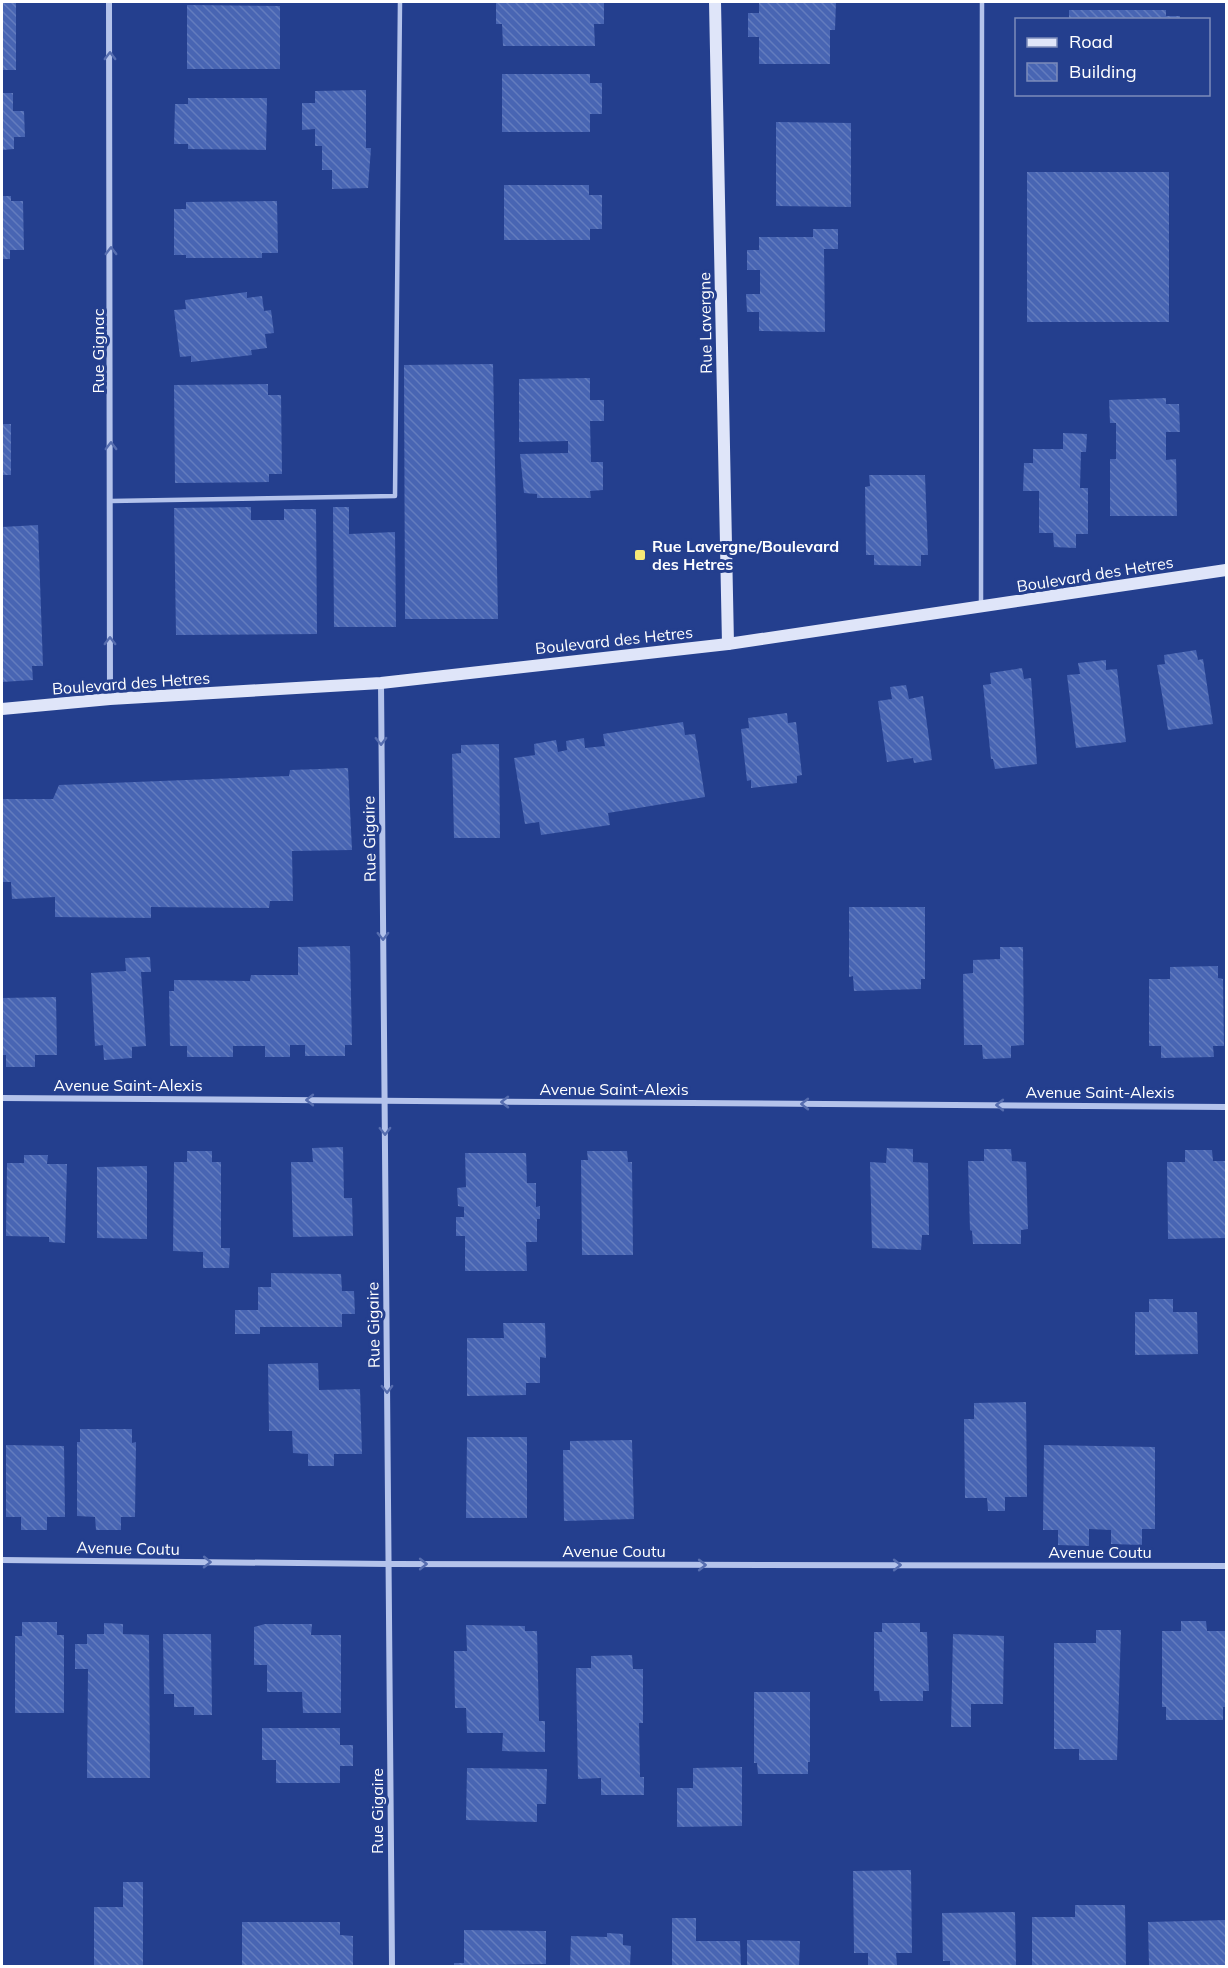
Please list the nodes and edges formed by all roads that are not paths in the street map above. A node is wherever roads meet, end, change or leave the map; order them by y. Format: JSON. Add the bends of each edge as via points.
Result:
{"nodes":[{"id":1,"x":109,"y":2,"type":"edge"},
{"id":2,"x":400,"y":2,"type":"edge"},
{"id":3,"x":715,"y":2,"type":"edge"},
{"id":4,"x":982,"y":2,"type":"edge"},
{"id":5,"x":111,"y":501,"type":"junction"},
{"id":6,"x":1227,"y":570,"type":"edge"},
{"id":7,"x":981,"y":608,"type":"junction"},
{"id":8,"x":728,"y":644,"type":"junction"},
{"id":9,"x":381,"y":683,"type":"junction"},
{"id":10,"x":110,"y":699,"type":"junction"},
{"id":11,"x":2,"y":709,"type":"edge"},
{"id":12,"x":2,"y":1098,"type":"edge"},
{"id":13,"x":384,"y":1101,"type":"junction"},
{"id":14,"x":1227,"y":1107,"type":"edge"},
{"id":15,"x":2,"y":1560,"type":"edge"},
{"id":16,"x":388,"y":1564,"type":"junction"},
{"id":17,"x":1227,"y":1566,"type":"edge"},
{"id":18,"x":392,"y":1966,"type":"edge"}],
"edges":[{"from":5,"to":1,"type":"street","name":"Rue Gignac","one_way":true},
{"from":2,"to":5,"type":"lane","via":[[395,496]]},
{"from":3,"to":8,"type":"street","name":"Rue Lavergne"},
{"from":4,"to":7,"type":"lane"},
{"from":10,"to":5,"type":"street","name":"Rue Gignac","one_way":true},
{"from":6,"to":7,"type":"street","name":"Boulevard des Hetres"},
{"from":7,"to":8,"type":"street","name":"Boulevard des Hetres"},
{"from":8,"to":9,"type":"street","name":"Boulevard des Hetres"},
{"from":9,"to":10,"type":"street","name":"Boulevard des Hetres"},
{"from":9,"to":13,"type":"street","name":"Rue Gigaire","one_way":true},
{"from":10,"to":11,"type":"street","name":"Boulevard des Hetres"},
{"from":13,"to":12,"type":"street","name":"Avenue Saint-Alexis","one_way":true},
{"from":14,"to":13,"type":"street","name":"Avenue Saint-Alexis","one_way":true},
{"from":13,"to":16,"type":"street","name":"Rue Gigaire","one_way":true},
{"from":15,"to":16,"type":"street","name":"Avenue Coutu","one_way":true},
{"from":16,"to":17,"type":"street","name":"Avenue Coutu","one_way":true},
{"from":16,"to":18,"type":"street","name":"Rue Gigaire"}]}
